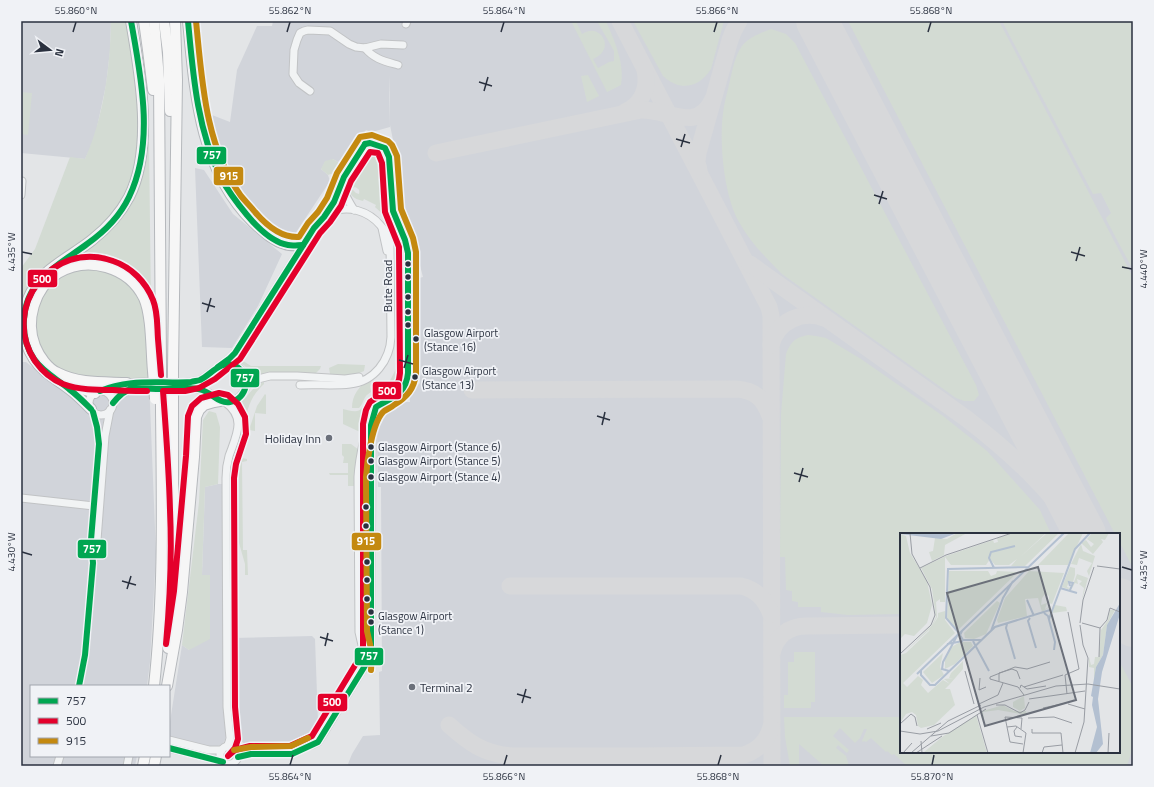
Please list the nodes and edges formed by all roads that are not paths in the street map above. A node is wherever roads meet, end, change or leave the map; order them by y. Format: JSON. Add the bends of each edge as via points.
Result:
{"nodes":[{"id":1,"x":131,"y":21,"type":"edge"},
{"id":2,"x":144,"y":21,"type":"edge"},
{"id":3,"x":154,"y":21,"type":"edge"},
{"id":4,"x":164,"y":21,"type":"edge"},
{"id":5,"x":175,"y":21,"type":"edge"},
{"id":6,"x":188,"y":21,"type":"edge"},
{"id":7,"x":403,"y":45,"type":"dead end"},
{"id":8,"x":365,"y":48,"type":"junction"},
{"id":9,"x":398,"y":65,"type":"dead end"},
{"id":10,"x":310,"y":91,"type":"dead end"},
{"id":11,"x":344,"y":177,"type":"junction"},
{"id":12,"x":21,"y":181,"type":"edge"},
{"id":13,"x":159,"y":182,"type":"junction"},
{"id":14,"x":21,"y":195,"type":"edge"},
{"id":15,"x":354,"y":210,"type":"junction"},
{"id":16,"x":324,"y":217,"type":"junction"},
{"id":17,"x":303,"y":245,"type":"junction"},
{"id":18,"x":174,"y":261,"type":"junction"},
{"id":19,"x":388,"y":345,"type":"junction"},
{"id":20,"x":218,"y":367,"type":"junction"},
{"id":21,"x":157,"y":370,"type":"junction"},
{"id":22,"x":56,"y":373,"type":"junction"},
{"id":23,"x":127,"y":383,"type":"junction"},
{"id":24,"x":300,"y":385,"type":"dead end"},
{"id":25,"x":245,"y":387,"type":"junction"},
{"id":26,"x":97,"y":392,"type":"junction"},
{"id":27,"x":223,"y":401,"type":"junction"},
{"id":28,"x":113,"y":403,"type":"junction"},
{"id":29,"x":92,"y":410,"type":"junction"},
{"id":30,"x":110,"y":410,"type":"junction"},
{"id":31,"x":374,"y":412,"type":"junction"},
{"id":32,"x":21,"y":498,"type":"edge"},
{"id":33,"x":94,"y":506,"type":"junction"},
{"id":34,"x":94,"y":564,"type":"junction"},
{"id":35,"x":169,"y":629,"type":"junction"},
{"id":36,"x":363,"y":669,"type":"junction"},
{"id":37,"x":79,"y":685,"type":"edge"},
{"id":38,"x":154,"y":685,"type":"edge"},
{"id":39,"x":166,"y":685,"type":"edge"},
{"id":40,"x":170,"y":740,"type":"edge"},
{"id":41,"x":312,"y":745,"type":"dead end"},
{"id":42,"x":170,"y":748,"type":"edge"},
{"id":43,"x":224,"y":748,"type":"junction"},
{"id":44,"x":236,"y":763,"type":"edge"},
{"id":45,"x":224,"y":764,"type":"edge"}],
"edges":[{"from":1,"to":29,"type":"highway","via":[[143,120],[141,154],[134,186],[108,226],[51,268],[39,280],[24,310],[26,342],[34,360],[48,375],[73,392]]},
{"from":2,"to":13,"type":"highway","via":[[152,79]]},
{"from":3,"to":13,"type":"highway","via":[[159,78]]},
{"from":4,"to":18,"type":"highway","via":[[168,52]]},
{"from":5,"to":18,"type":"highway","via":[[177,80]]},
{"from":6,"to":17,"type":"highway","via":[[201,121],[206,141],[224,185],[235,202],[272,237],[283,244]]},
{"from":7,"to":8,"type":"street","via":[[381,44]]},
{"from":8,"to":9,"type":"street","via":[[376,58]]},
{"from":8,"to":10,"type":"street","via":[[349,44],[330,31],[308,30],[300,33],[294,50],[293,74],[299,83]]},
{"from":11,"to":15,"type":"street","via":[[344,194]]},
{"from":11,"to":16,"type":"street","via":[[334,202]]},
{"from":11,"to":31,"type":"street","via":[[365,144],[385,148],[389,157],[393,211],[408,253],[407,382],[402,391],[376,407]]},
{"from":12,"to":14,"type":"street"},
{"from":13,"to":21,"type":"highway"},
{"from":15,"to":16,"type":"street","via":[[338,210]]},
{"from":15,"to":19,"type":"street","name":"Bute Road","via":[[369,214],[382,228],[386,249]]},
{"from":16,"to":17,"type":"street"},
{"from":17,"to":20,"type":"street","via":[[235,353]]},
{"from":18,"to":35,"type":"highway","bridge":true,"via":[[173,561]]},
{"from":19,"to":24,"type":"street","via":[[388,356],[383,365],[364,380],[350,384]]},
{"from":19,"to":25,"type":"street","via":[[370,372],[357,378],[270,376],[258,379]]},
{"from":20,"to":23,"type":"street","via":[[200,380],[191,382]]},
{"from":20,"to":25,"type":"street","via":[[228,365],[238,368],[244,375]]},
{"from":21,"to":22,"type":"highway","via":[[148,312],[139,290],[120,273],[103,266],[87,265],[70,268],[50,279],[39,294],[32,311],[33,342],[44,361]]},
{"from":21,"to":35,"type":"highway","bridge":true,"via":[[162,502],[161,593]]},
{"from":22,"to":23,"type":"highway","via":[[82,381]]},
{"from":22,"to":26,"type":"highway","via":[[77,386]]},
{"from":23,"to":26,"type":"street"},
{"from":25,"to":27,"type":"street","via":[[236,399]]},
{"from":26,"to":28,"type":"street","via":[[104,391]]},
{"from":26,"to":29,"type":"street","via":[[90,398],[89,405]]},
{"from":27,"to":28,"type":"street","via":[[200,389],[132,389],[119,395]]},
{"from":27,"to":35,"type":"highway","via":[[204,405],[196,417],[194,457]]},
{"from":27,"to":43,"type":"street","via":[[235,414],[238,426],[226,478],[227,707],[230,738]]},
{"from":28,"to":30,"type":"street"},
{"from":29,"to":30,"type":"street","via":[[100,415]]},
{"from":29,"to":33,"type":"street","via":[[98,427],[99,444]]},
{"from":30,"to":34,"type":"street","via":[[105,436]]},
{"from":31,"to":36,"type":"street","via":[[371,438],[372,647]]},
{"from":31,"to":36,"type":"street","via":[[368,427],[358,477],[359,632],[364,654]]},
{"from":32,"to":33,"type":"street"},
{"from":33,"to":34,"type":"street","via":[[91,540]]},
{"from":34,"to":37,"type":"street","via":[[85,655]]},
{"from":35,"to":38,"type":"highway"},
{"from":35,"to":39,"type":"highway"},
{"from":36,"to":41,"type":"street","via":[[318,742]]},
{"from":40,"to":43,"type":"street","via":[[210,750]]},
{"from":42,"to":45,"type":"street"},
{"from":43,"to":44,"type":"street","via":[[230,746],[235,749],[238,754]]},
{"from":43,"to":45,"type":"street","via":[[220,756]]},
{"from":44,"to":45,"type":"street"}]}
